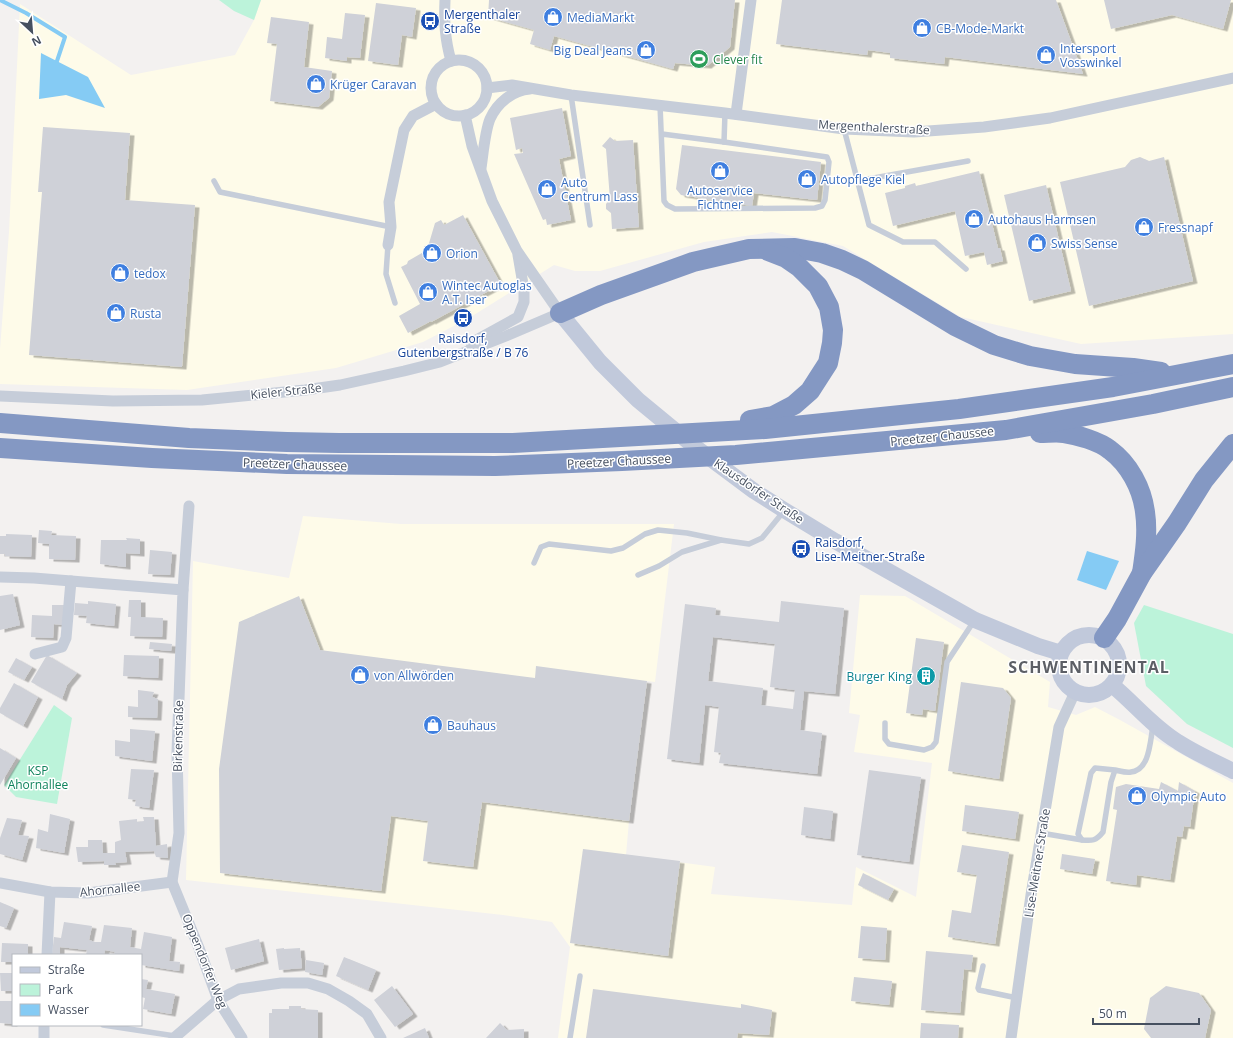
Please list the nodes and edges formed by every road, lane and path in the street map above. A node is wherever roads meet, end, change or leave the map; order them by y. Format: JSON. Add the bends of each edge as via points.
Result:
{"nodes":[{"id":1,"x":445,"y":0,"type":"edge"},
{"id":2,"x":751,"y":0,"type":"edge"},
{"id":3,"x":451,"y":62,"type":"junction"},
{"id":4,"x":1233,"y":78,"type":"edge"},
{"id":5,"x":487,"y":88,"type":"junction"},
{"id":6,"x":537,"y":88,"type":"junction"},
{"id":7,"x":571,"y":95,"type":"junction"},
{"id":8,"x":436,"y":104,"type":"junction"},
{"id":9,"x":660,"y":105,"type":"junction"},
{"id":10,"x":725,"y":113,"type":"junction"},
{"id":11,"x":736,"y":114,"type":"junction"},
{"id":12,"x":465,"y":115,"type":"junction"},
{"id":13,"x":844,"y":129,"type":"junction"},
{"id":14,"x":662,"y":134,"type":"junction"},
{"id":15,"x":724,"y":142,"type":"junction"},
{"id":16,"x":968,"y":160,"type":"dead end"},
{"id":17,"x":481,"y":171,"type":"junction"},
{"id":18,"x":214,"y":181,"type":"dead end"},
{"id":19,"x":857,"y":181,"type":"junction"},
{"id":20,"x":590,"y":225,"type":"dead end"},
{"id":21,"x":391,"y":227,"type":"junction"},
{"id":22,"x":388,"y":244,"type":"joint"},
{"id":23,"x":762,"y":248,"type":"junction"},
{"id":24,"x":517,"y":251,"type":"junction"},
{"id":25,"x":966,"y":270,"type":"dead end"},
{"id":26,"x":395,"y":303,"type":"dead end"},
{"id":27,"x":560,"y":313,"type":"junction"},
{"id":28,"x":440,"y":362,"type":"junction"},
{"id":29,"x":1233,"y":364,"type":"edge"},
{"id":30,"x":1179,"y":374,"type":"junction"},
{"id":31,"x":1233,"y":387,"type":"edge"},
{"id":32,"x":0,"y":396,"type":"edge"},
{"id":33,"x":0,"y":423,"type":"edge"},
{"id":34,"x":1006,"y":430,"type":"junction"},
{"id":35,"x":706,"y":433,"type":"junction"},
{"id":36,"x":1233,"y":444,"type":"edge"},
{"id":37,"x":0,"y":448,"type":"edge"},
{"id":38,"x":189,"y":506,"type":"dead end"},
{"id":39,"x":784,"y":510,"type":"junction"},
{"id":40,"x":721,"y":540,"type":"junction"},
{"id":41,"x":534,"y":562,"type":"dead end"},
{"id":42,"x":1142,"y":573,"type":"junction"},
{"id":43,"x":638,"y":575,"type":"dead end"},
{"id":44,"x":0,"y":577,"type":"edge"},
{"id":45,"x":71,"y":581,"type":"junction"},
{"id":46,"x":183,"y":590,"type":"junction"},
{"id":47,"x":975,"y":620,"type":"junction"},
{"id":48,"x":1104,"y":638,"type":"junction"},
{"id":49,"x":1061,"y":653,"type":"junction"},
{"id":50,"x":35,"y":654,"type":"dead end"},
{"id":51,"x":1112,"y":685,"type":"junction"},
{"id":52,"x":1075,"y":692,"type":"junction"},
{"id":53,"x":885,"y":722,"type":"dead end"},
{"id":54,"x":1153,"y":724,"type":"junction"},
{"id":55,"x":1115,"y":770,"type":"junction"},
{"id":56,"x":1233,"y":771,"type":"edge"},
{"id":57,"x":1041,"y":833,"type":"junction"},
{"id":58,"x":1082,"y":840,"type":"junction"},
{"id":59,"x":172,"y":882,"type":"junction"},
{"id":60,"x":0,"y":883,"type":"edge"},
{"id":61,"x":50,"y":892,"type":"junction"},
{"id":62,"x":47,"y":954,"type":"edge"},
{"id":63,"x":983,"y":966,"type":"dead end"},
{"id":64,"x":580,"y":976,"type":"dead end"},
{"id":65,"x":1017,"y":998,"type":"junction"},
{"id":66,"x":218,"y":1000,"type":"junction"},
{"id":67,"x":44,"y":1026,"type":"edge"},
{"id":68,"x":109,"y":1026,"type":"edge"},
{"id":69,"x":174,"y":1037,"type":"edge"},
{"id":70,"x":44,"y":1038,"type":"edge"},
{"id":71,"x":242,"y":1038,"type":"edge"},
{"id":72,"x":381,"y":1038,"type":"edge"},
{"id":73,"x":570,"y":1038,"type":"edge"},
{"id":74,"x":1011,"y":1038,"type":"edge"}],
"edges":[{"from":1,"to":3,"type":"street","via":[[444,24]]},
{"from":2,"to":11,"type":"street"},
{"from":3,"to":5,"type":"street","via":[[461,60],[471,63],[482,73]]},
{"from":3,"to":8,"type":"street","via":[[442,66],[435,74],[432,94]]},
{"from":4,"to":13,"type":"street","name":"Mergenthalerstraße","via":[[1050,118],[984,127],[914,132]]},
{"from":5,"to":6,"type":"street","name":"Mergenthalerstraße","via":[[512,85]]},
{"from":5,"to":12,"type":"street","via":[[481,106]]},
{"from":6,"to":7,"type":"street","name":"Mergenthalerstraße"},
{"from":6,"to":17,"type":"street","name":"Mergenthalerstraße","via":[[522,90],[499,105],[490,120]]},
{"from":7,"to":9,"type":"street","name":"Mergenthalerstraße"},
{"from":7,"to":20,"type":"lane"},
{"from":8,"to":12,"type":"street","via":[[444,112],[454,116]]},
{"from":8,"to":21,"type":"street","via":[[413,116],[404,130],[389,202]]},
{"from":9,"to":10,"type":"street","name":"Mergenthalerstraße"},
{"from":9,"to":14,"type":"lane"},
{"from":10,"to":11,"type":"street","name":"Mergenthalerstraße"},
{"from":10,"to":15,"type":"lane"},
{"from":11,"to":13,"type":"street","name":"Mergenthalerstraße"},
{"from":12,"to":17,"type":"street","name":"Klausdorfer Straße"},
{"from":13,"to":19,"type":"lane"},
{"from":14,"to":15,"type":"lane"},
{"from":14,"to":15,"type":"lane","via":[[664,200],[675,209],[822,206],[825,200],[829,162],[826,157]]},
{"from":16,"to":19,"type":"lane"},
{"from":17,"to":24,"type":"street","name":"Klausdorfer Straße","via":[[492,201]]},
{"from":18,"to":21,"type":"lane","via":[[220,192]]},
{"from":19,"to":25,"type":"lane","via":[[869,225],[903,242],[935,242]]},
{"from":21,"to":22,"type":"street"},
{"from":22,"to":26,"type":"lane","via":[[386,274]]},
{"from":23,"to":27,"type":"highway","via":[[734,251],[692,262],[601,295]]},
{"from":23,"to":30,"type":"highway","via":[[795,248],[842,260],[955,326],[994,345],[1023,354],[1075,364]]},
{"from":23,"to":35,"type":"highway","via":[[786,258],[818,286],[828,307],[833,330],[828,364],[810,391],[794,405],[773,416],[745,421]]},
{"from":24,"to":27,"type":"street","name":"Klausdorfer Straße"},
{"from":24,"to":28,"type":"street","name":"Klausdorfer Straße","via":[[524,290],[524,302],[518,317]]},
{"from":27,"to":28,"type":"street","name":"Kieler Straße"},
{"from":27,"to":39,"type":"street","name":"Klausdorfer Straße","via":[[600,362],[638,400],[695,447]]},
{"from":28,"to":32,"type":"street","name":"Kieler Straße","via":[[340,385],[202,400],[113,401]]},
{"from":29,"to":30,"type":"highway","name":"Preetzer Chaussee"},
{"from":30,"to":35,"type":"highway","name":"Preetzer Chaussee","via":[[1113,387],[960,409]]},
{"from":31,"to":34,"type":"highway","name":"Preetzer Chaussee"},
{"from":33,"to":35,"type":"highway","name":"Preetzer Chaussee","via":[[189,438],[339,443],[513,443]]},
{"from":34,"to":37,"type":"highway","name":"Preetzer Chaussee","via":[[736,455],[495,466],[287,464]]},
{"from":34,"to":42,"type":"highway","via":[[1027,434],[1063,433],[1087,439],[1109,449],[1126,466],[1138,487],[1145,512],[1146,544]]},
{"from":36,"to":42,"type":"highway","via":[[1204,480]]},
{"from":38,"to":46,"type":"street","name":"Birkenstraße"},
{"from":39,"to":40,"type":"lane","via":[[762,538],[749,544]]},
{"from":39,"to":47,"type":"street","name":"Klausdorfer Straße"},
{"from":40,"to":41,"type":"lane","via":[[658,530],[645,534],[623,548],[611,551],[549,544],[541,547]]},
{"from":40,"to":43,"type":"lane","via":[[682,552]]},
{"from":42,"to":48,"type":"highway"},
{"from":44,"to":45,"type":"street"},
{"from":45,"to":46,"type":"street"},
{"from":45,"to":50,"type":"street","via":[[66,638],[62,646]]},
{"from":46,"to":59,"type":"street","name":"Birkenstraße","via":[[177,753],[179,833]]},
{"from":47,"to":49,"type":"street","name":"Klausdorfer Straße"},
{"from":47,"to":53,"type":"lane","via":[[947,662],[936,742],[932,748],[924,750],[889,744],[885,739]]},
{"from":48,"to":49,"type":"street","via":[[1088,634],[1079,636],[1071,640]]},
{"from":48,"to":51,"type":"street","via":[[1112,644],[1119,660],[1118,673]]},
{"from":49,"to":52,"type":"street","via":[[1059,671],[1062,680]]},
{"from":51,"to":52,"type":"street","via":[[1095,694]]},
{"from":51,"to":54,"type":"street"},
{"from":52,"to":57,"type":"street","name":"Lise-Meitner-Straße","via":[[1059,727]]},
{"from":54,"to":55,"type":"lane","via":[[1147,760],[1138,770]]},
{"from":54,"to":56,"type":"street","via":[[1177,742]]},
{"from":55,"to":58,"type":"lane","via":[[1103,832],[1092,841]]},
{"from":55,"to":58,"type":"lane","via":[[1095,768],[1091,773],[1078,834]]},
{"from":57,"to":58,"type":"lane"},
{"from":57,"to":65,"type":"street","name":"Lise-Meitner-Straße"},
{"from":59,"to":61,"type":"street","name":"Ahornallee","via":[[88,893]]},
{"from":59,"to":66,"type":"street","name":"Oppendorfer Weg"},
{"from":60,"to":61,"type":"street","name":"Ahornallee"},
{"from":61,"to":62,"type":"street"},
{"from":63,"to":65,"type":"lane","via":[[979,990]]},
{"from":64,"to":73,"type":"lane"},
{"from":65,"to":74,"type":"street","name":"Lise-Meitner-Straße"},
{"from":66,"to":69,"type":"street"},
{"from":66,"to":71,"type":"street","name":"Oppendorfer Weg"},
{"from":66,"to":72,"type":"street","via":[[239,989],[281,983],[308,983],[328,989],[367,1014]]},
{"from":67,"to":70,"type":"street"},
{"from":68,"to":69,"type":"lane"}]}
